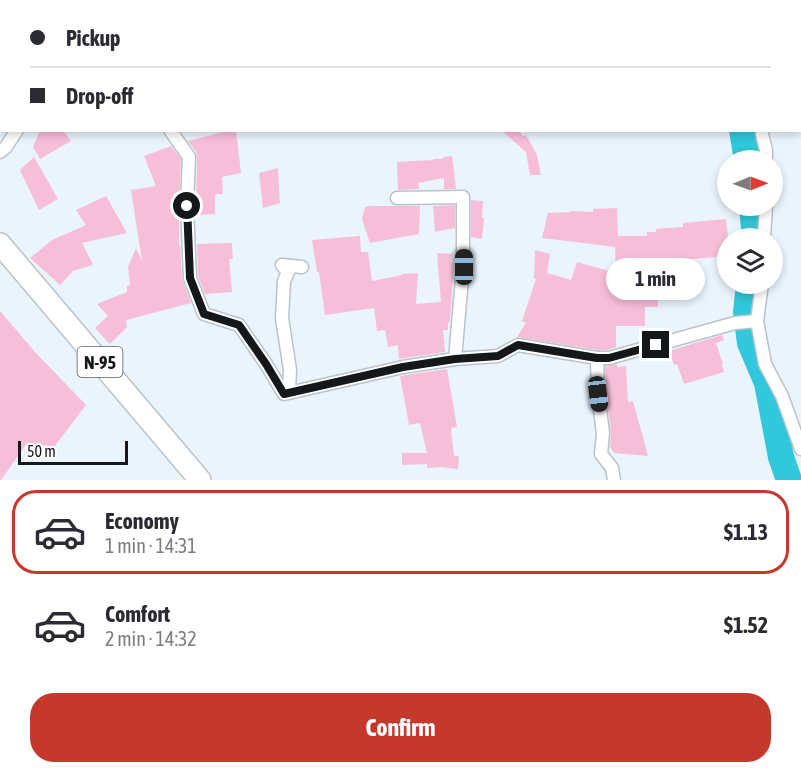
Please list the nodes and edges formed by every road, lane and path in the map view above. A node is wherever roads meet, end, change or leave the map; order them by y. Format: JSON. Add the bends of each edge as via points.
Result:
{"nodes":[{"id":1,"x":16,"y":132,"type":"edge"},
{"id":2,"x":171,"y":132,"type":"edge"},
{"id":3,"x":762,"y":134,"type":"dead end"},
{"id":4,"x":766,"y":150,"type":"edge"},
{"id":5,"x":0,"y":152,"type":"edge"},
{"id":6,"x":397,"y":198,"type":"dead end"},
{"id":7,"x":0,"y":244,"type":"edge"},
{"id":8,"x":302,"y":267,"type":"dead end"},
{"id":9,"x":761,"y":294,"type":"edge"},
{"id":10,"x":757,"y":321,"type":"junction"},
{"id":11,"x":597,"y":358,"type":"junction"},
{"id":12,"x":455,"y":359,"type":"junction"},
{"id":13,"x":289,"y":389,"type":"dead end"},
{"id":14,"x":801,"y":449,"type":"edge"},
{"id":15,"x":193,"y":478,"type":"edge"},
{"id":16,"x":614,"y":480,"type":"edge"}],
"edges":[{"from":1,"to":5,"type":"street"},
{"from":2,"to":12,"type":"street","via":[[189,157],[190,278],[204,314],[239,325],[284,394]]},
{"from":3,"to":4,"type":"street"},
{"from":6,"to":12,"type":"street","via":[[463,197],[464,267]]},
{"from":7,"to":15,"type":"highway","number":"N-95"},
{"from":8,"to":13,"type":"street","via":[[282,265],[288,272],[282,318]]},
{"from":9,"to":10,"type":"street"},
{"from":10,"to":11,"type":"street","via":[[735,323]]},
{"from":10,"to":14,"type":"street","via":[[765,364],[782,396]]},
{"from":11,"to":12,"type":"street","via":[[518,345],[498,356]]},
{"from":11,"to":16,"type":"street","via":[[601,454],[612,468]]}]}
